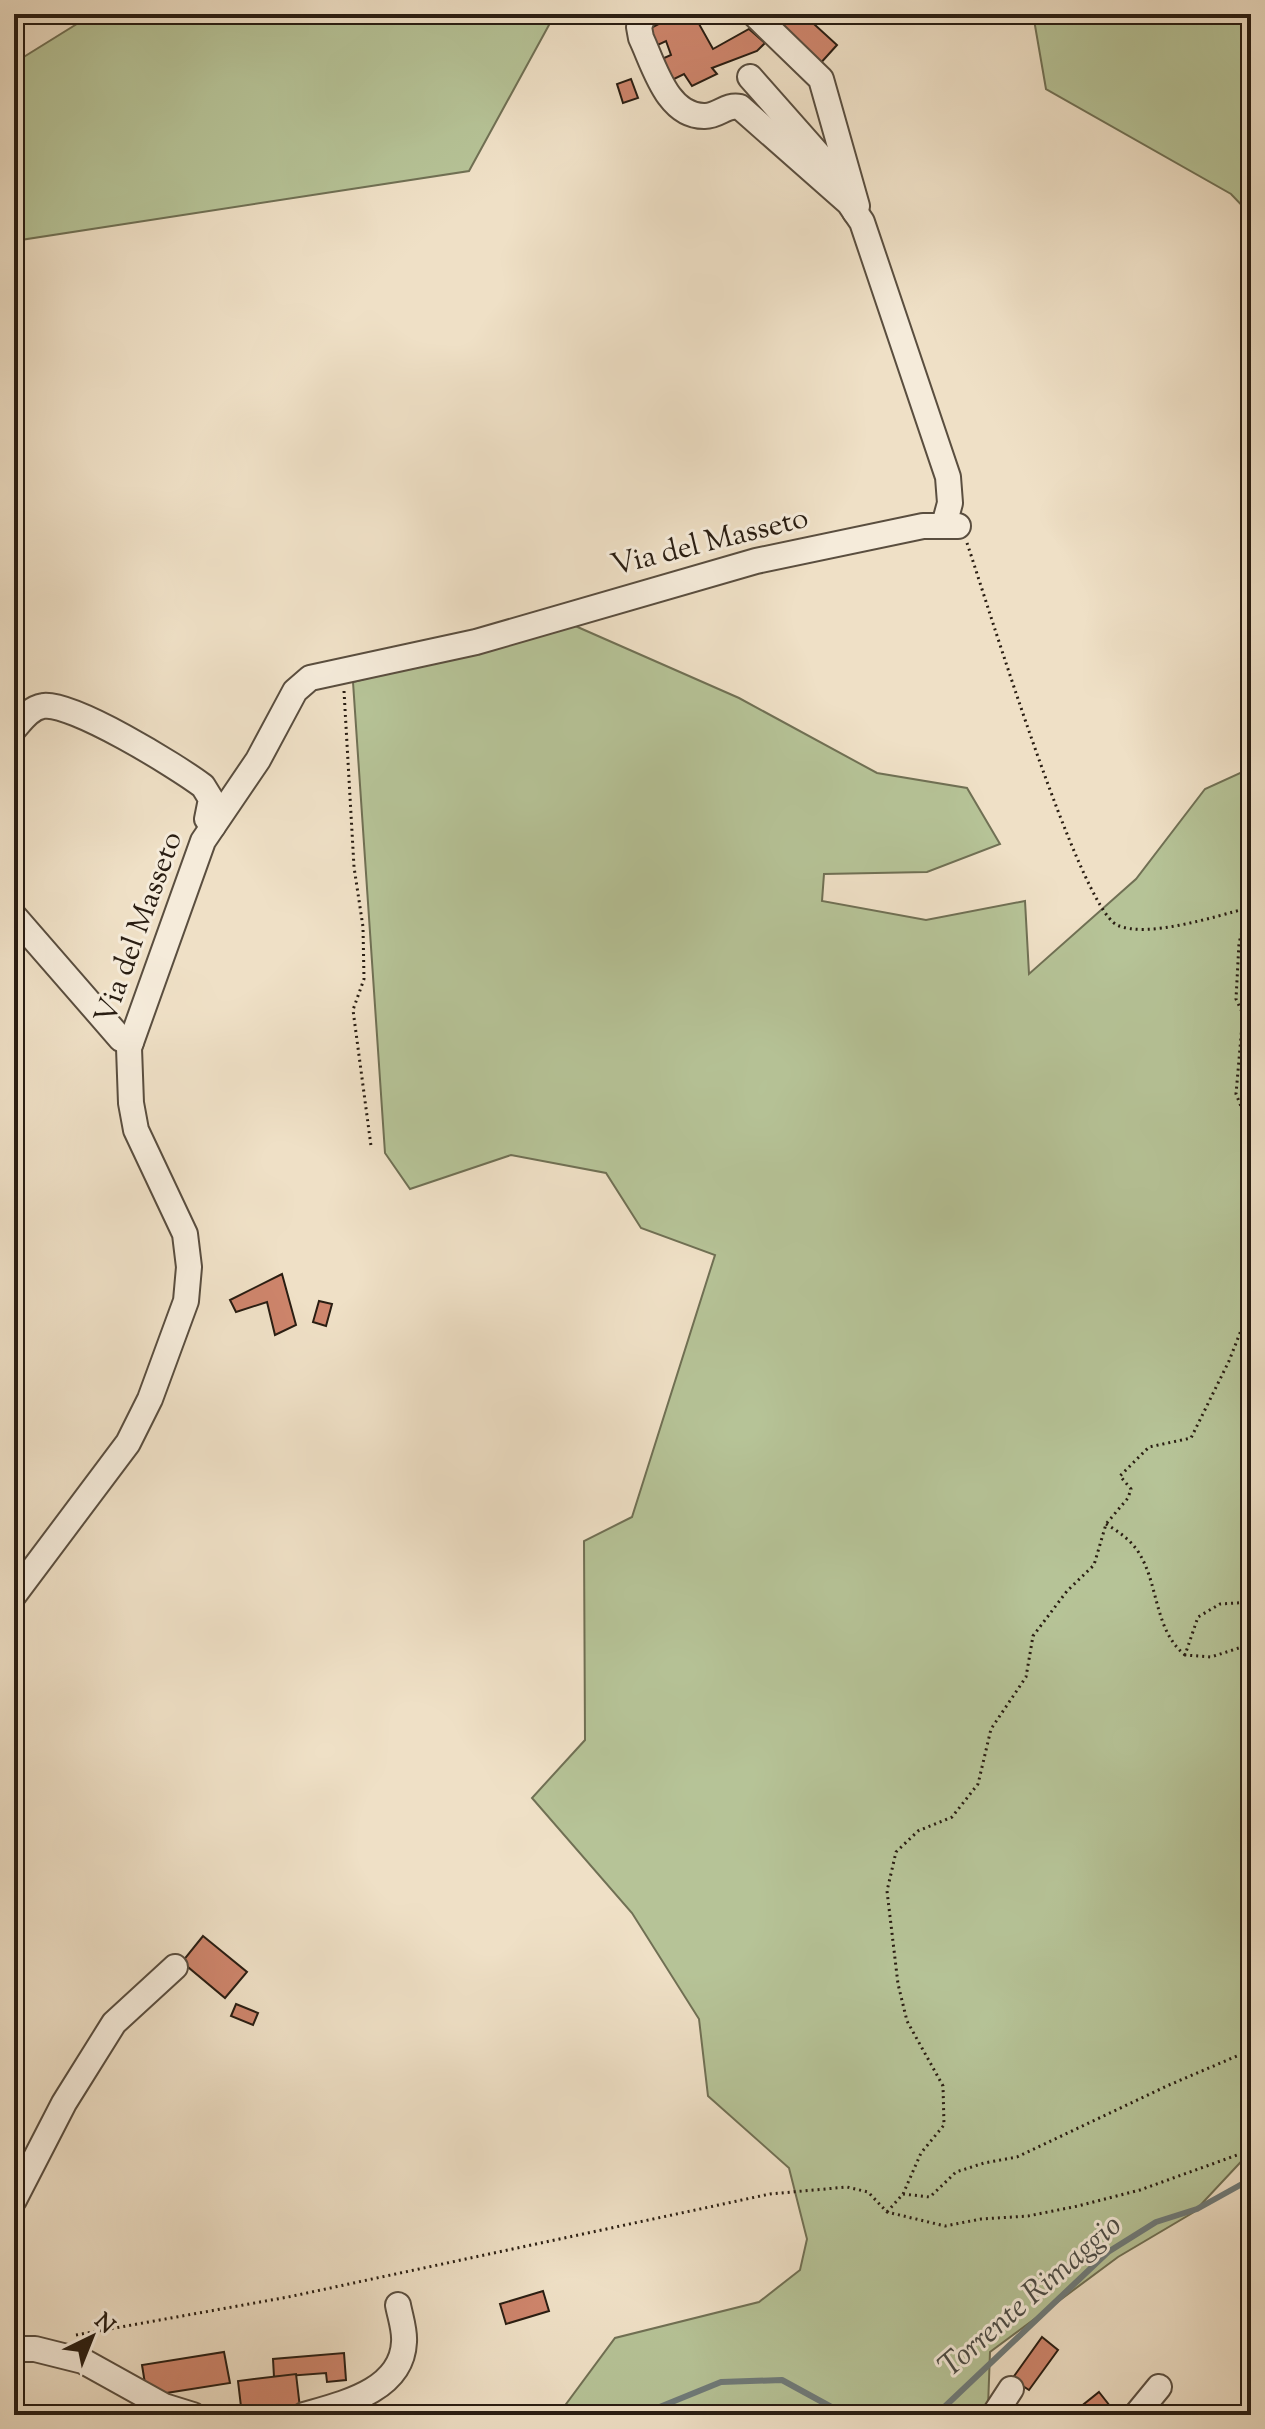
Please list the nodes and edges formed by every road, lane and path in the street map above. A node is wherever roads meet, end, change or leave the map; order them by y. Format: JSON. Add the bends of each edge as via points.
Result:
{"nodes":[{"id":1,"x":644,"y":14,"type":"edge"},
{"id":2,"x":754,"y":14,"type":"edge"},
{"id":3,"x":750,"y":77,"type":"dead end"},
{"id":4,"x":854,"y":203,"type":"junction"},
{"id":5,"x":951,"y":526,"type":"junction"},
{"id":6,"x":343,"y":671,"type":"junction"},
{"id":7,"x":14,"y":729,"type":"edge"},
{"id":8,"x":213,"y":826,"type":"junction"},
{"id":9,"x":1251,"y":898,"type":"edge"},
{"id":10,"x":1248,"y":908,"type":"junction"},
{"id":11,"x":14,"y":916,"type":"edge"},
{"id":12,"x":131,"y":1042,"type":"junction"},
{"id":13,"x":1250,"y":1128,"type":"edge"},
{"id":14,"x":371,"y":1146,"type":"dead end"},
{"id":15,"x":1251,"y":1305,"type":"edge"},
{"id":16,"x":1106,"y":1524,"type":"junction"},
{"id":17,"x":14,"y":1595,"type":"edge"},
{"id":18,"x":1251,"y":1602,"type":"edge"},
{"id":19,"x":1251,"y":1644,"type":"edge"},
{"id":20,"x":1185,"y":1655,"type":"junction"},
{"id":21,"x":175,"y":1967,"type":"dead end"},
{"id":22,"x":1251,"y":2050,"type":"edge"},
{"id":23,"x":1251,"y":2150,"type":"edge"},
{"id":24,"x":903,"y":2194,"type":"junction"},
{"id":25,"x":14,"y":2200,"type":"edge"},
{"id":26,"x":887,"y":2212,"type":"junction"},
{"id":27,"x":398,"y":2305,"type":"dead end"},
{"id":28,"x":65,"y":2337,"type":"dead end"},
{"id":29,"x":14,"y":2349,"type":"edge"},
{"id":30,"x":1159,"y":2387,"type":"dead end"},
{"id":31,"x":1011,"y":2389,"type":"dead end"},
{"id":32,"x":193,"y":2415,"type":"edge"},
{"id":33,"x":304,"y":2415,"type":"edge"},
{"id":34,"x":994,"y":2415,"type":"edge"},
{"id":35,"x":1136,"y":2415,"type":"edge"}],
"edges":[{"from":1,"to":4,"type":"street","via":[[641,38],[677,106],[703,117],[732,105],[740,107]]},
{"from":2,"to":4,"type":"street","via":[[821,79]]},
{"from":3,"to":4,"type":"street"},
{"from":4,"to":5,"type":"street","via":[[948,477]]},
{"from":5,"to":6,"type":"street","name":"Via del Masseto","via":[[923,526],[756,561],[476,642]]},
{"from":5,"to":10,"type":"path","via":[[966,539],[1053,797],[1103,911],[1117,925],[1141,929],[1186,925]]},
{"from":6,"to":8,"type":"street","name":"Via del Masseto","via":[[310,678],[295,691],[258,760]]},
{"from":6,"to":14,"type":"path","via":[[363,940],[364,979],[353,1010]]},
{"from":7,"to":8,"type":"street","via":[[42,706],[80,714],[203,786],[211,799],[207,819]]},
{"from":8,"to":12,"type":"street","name":"Via del Masseto","via":[[194,860]]},
{"from":9,"to":10,"type":"path"},
{"from":10,"to":13,"type":"path","via":[[1239,943],[1236,999],[1243,1014],[1236,1094]]},
{"from":11,"to":12,"type":"street","via":[[121,1039]]},
{"from":12,"to":17,"type":"street","name":"Via del Masseto","via":[[136,1130],[185,1234],[186,1301],[128,1443]]},
{"from":15,"to":16,"type":"path","via":[[1191,1438],[1149,1447],[1120,1476],[1131,1489]]},
{"from":16,"to":20,"type":"path","via":[[1140,1554],[1173,1645]]},
{"from":16,"to":24,"type":"path","via":[[1094,1565],[1033,1636],[1026,1677],[991,1729],[978,1784],[952,1817],[918,1831],[896,1852],[887,1891],[898,1984],[907,2021],[943,2086],[944,2125],[921,2153]]},
{"from":18,"to":20,"type":"path","via":[[1220,1604],[1198,1617]]},
{"from":19,"to":20,"type":"path","via":[[1211,1657]]},
{"from":21,"to":25,"type":"street","via":[[114,2023],[64,2103]]},
{"from":22,"to":24,"type":"path","via":[[1017,2157],[956,2172],[930,2197]]},
{"from":23,"to":26,"type":"path","via":[[1140,2190],[1028,2216],[945,2226]]},
{"from":24,"to":26,"type":"path"},
{"from":26,"to":28,"type":"path","via":[[868,2192],[847,2187],[770,2194],[288,2297]]},
{"from":27,"to":33,"type":"street","via":[[404,2341],[388,2379],[338,2405]]},
{"from":29,"to":32,"type":"street","via":[[83,2361],[164,2406]]},
{"from":30,"to":35,"type":"street"},
{"from":31,"to":34,"type":"street"}]}
